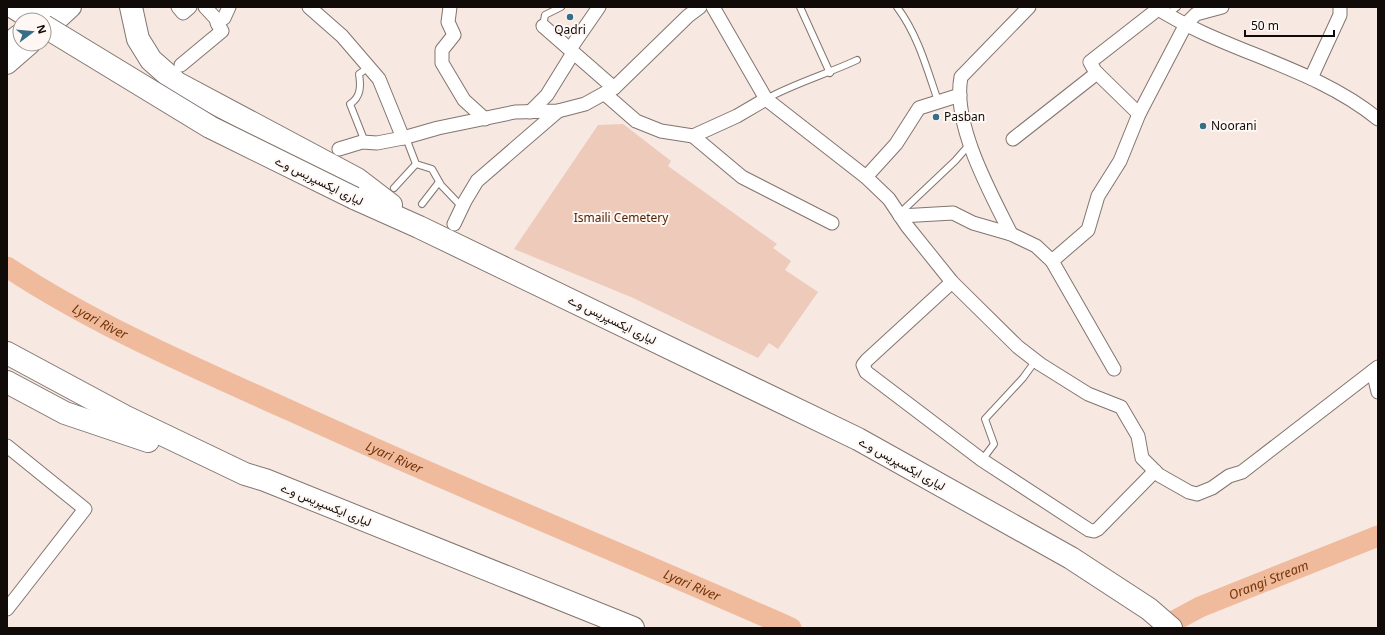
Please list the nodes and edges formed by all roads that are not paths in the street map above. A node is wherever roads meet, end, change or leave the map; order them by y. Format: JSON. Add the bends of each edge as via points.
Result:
{"nodes":[{"id":1,"x":71,"y":7,"type":"edge"},
{"id":2,"x":131,"y":7,"type":"edge"},
{"id":3,"x":178,"y":7,"type":"edge"},
{"id":4,"x":190,"y":7,"type":"edge"},
{"id":5,"x":205,"y":7,"type":"edge"},
{"id":6,"x":229,"y":7,"type":"edge"},
{"id":7,"x":309,"y":7,"type":"edge"},
{"id":8,"x":450,"y":7,"type":"edge"},
{"id":9,"x":561,"y":7,"type":"edge"},
{"id":10,"x":700,"y":7,"type":"edge"},
{"id":11,"x":713,"y":7,"type":"edge"},
{"id":12,"x":800,"y":7,"type":"edge"},
{"id":13,"x":897,"y":7,"type":"edge"},
{"id":14,"x":1029,"y":7,"type":"edge"},
{"id":15,"x":1222,"y":7,"type":"edge"},
{"id":16,"x":1340,"y":7,"type":"edge"},
{"id":17,"x":597,"y":8,"type":"edge"},
{"id":18,"x":1165,"y":9,"type":"edge"},
{"id":19,"x":219,"y":22,"type":"junction"},
{"id":20,"x":1186,"y":24,"type":"junction"},
{"id":21,"x":52,"y":25,"type":"edge"},
{"id":22,"x":543,"y":26,"type":"joint"},
{"id":23,"x":52,"y":31,"type":"edge"},
{"id":24,"x":572,"y":51,"type":"junction"},
{"id":25,"x":21,"y":52,"type":"edge"},
{"id":26,"x":857,"y":60,"type":"dead end"},
{"id":27,"x":7,"y":64,"type":"edge"},
{"id":28,"x":181,"y":65,"type":"dead end"},
{"id":29,"x":369,"y":67,"type":"junction"},
{"id":30,"x":830,"y":72,"type":"junction"},
{"id":31,"x":1097,"y":73,"type":"junction"},
{"id":32,"x":1311,"y":78,"type":"junction"},
{"id":33,"x":610,"y":91,"type":"junction"},
{"id":34,"x":960,"y":94,"type":"junction"},
{"id":35,"x":766,"y":99,"type":"junction"},
{"id":36,"x":938,"y":102,"type":"junction"},
{"id":37,"x":558,"y":111,"type":"junction"},
{"id":38,"x":530,"y":112,"type":"junction"},
{"id":39,"x":1139,"y":114,"type":"junction"},
{"id":40,"x":485,"y":119,"type":"junction"},
{"id":41,"x":1378,"y":119,"type":"edge"},
{"id":42,"x":693,"y":136,"type":"junction"},
{"id":43,"x":404,"y":138,"type":"junction"},
{"id":44,"x":1013,"y":139,"type":"dead end"},
{"id":45,"x":365,"y":142,"type":"junction"},
{"id":46,"x":970,"y":144,"type":"junction"},
{"id":47,"x":339,"y":149,"type":"dead end"},
{"id":48,"x":416,"y":164,"type":"junction"},
{"id":49,"x":866,"y":177,"type":"junction"},
{"id":50,"x":439,"y":182,"type":"junction"},
{"id":51,"x":394,"y":188,"type":"dead end"},
{"id":52,"x":422,"y":204,"type":"dead end"},
{"id":53,"x":462,"y":207,"type":"junction"},
{"id":54,"x":900,"y":215,"type":"junction"},
{"id":55,"x":832,"y":223,"type":"dead end"},
{"id":56,"x":454,"y":224,"type":"dead end"},
{"id":57,"x":419,"y":226,"type":"junction"},
{"id":58,"x":1011,"y":234,"type":"junction"},
{"id":59,"x":1052,"y":262,"type":"junction"},
{"id":60,"x":952,"y":282,"type":"junction"},
{"id":61,"x":11,"y":354,"type":"edge"},
{"id":62,"x":1036,"y":360,"type":"junction"},
{"id":63,"x":1114,"y":369,"type":"dead end"},
{"id":64,"x":1375,"y":369,"type":"edge"},
{"id":65,"x":7,"y":382,"type":"edge"},
{"id":66,"x":1378,"y":392,"type":"edge"},
{"id":67,"x":7,"y":446,"type":"edge"},
{"id":68,"x":982,"y":460,"type":"junction"},
{"id":69,"x":1155,"y":471,"type":"junction"},
{"id":70,"x":246,"y":474,"type":"junction"},
{"id":71,"x":7,"y":609,"type":"edge"},
{"id":72,"x":633,"y":628,"type":"edge"},
{"id":73,"x":1171,"y":628,"type":"edge"}],
"edges":[{"from":1,"to":21,"type":"main road"},
{"from":2,"to":57,"type":"highway","via":[[138,39],[151,60],[177,84],[357,179]]},
{"from":3,"to":4,"type":"street","via":[[183,13]]},
{"from":5,"to":19,"type":"street"},
{"from":6,"to":19,"type":"street"},
{"from":7,"to":29,"type":"street","via":[[342,36]]},
{"from":8,"to":40,"type":"street","via":[[448,22],[454,35],[442,50],[442,63],[464,100]]},
{"from":9,"to":22,"type":"lane","via":[[545,15]]},
{"from":10,"to":33,"type":"street"},
{"from":11,"to":35,"type":"street"},
{"from":12,"to":30,"type":"lane"},
{"from":13,"to":36,"type":"lane","via":[[914,34]]},
{"from":14,"to":34,"type":"street","via":[[961,77]]},
{"from":15,"to":20,"type":"street","via":[[1196,14]]},
{"from":16,"to":32,"type":"street","via":[[1340,15]]},
{"from":17,"to":24,"type":"street"},
{"from":18,"to":20,"type":"street"},
{"from":18,"to":31,"type":"street","via":[[1090,62]]},
{"from":19,"to":28,"type":"street","via":[[217,23],[222,31]]},
{"from":20,"to":32,"type":"street"},
{"from":20,"to":39,"type":"street"},
{"from":22,"to":24,"type":"street"},
{"from":23,"to":57,"type":"highway","name":"لیاری ایکسپریس وے","bridge":true,"via":[[210,127],[354,198]]},
{"from":24,"to":33,"type":"street"},
{"from":24,"to":38,"type":"street","via":[[547,94]]},
{"from":25,"to":27,"type":"main road"},
{"from":26,"to":30,"type":"lane"},
{"from":29,"to":43,"type":"street","via":[[379,79]]},
{"from":29,"to":45,"type":"lane","via":[[359,74],[362,86],[356,100],[350,104]]},
{"from":30,"to":35,"type":"lane","via":[[790,86]]},
{"from":31,"to":39,"type":"street"},
{"from":31,"to":44,"type":"street"},
{"from":32,"to":41,"type":"street","via":[[1360,104]]},
{"from":33,"to":37,"type":"street","via":[[585,104]]},
{"from":33,"to":42,"type":"street","via":[[636,121],[661,131]]},
{"from":34,"to":36,"type":"street"},
{"from":34,"to":46,"type":"street"},
{"from":35,"to":42,"type":"street","via":[[737,116]]},
{"from":35,"to":49,"type":"street"},
{"from":36,"to":49,"type":"street","via":[[919,108],[896,144]]},
{"from":37,"to":38,"type":"street"},
{"from":37,"to":53,"type":"street","via":[[477,181]]},
{"from":38,"to":40,"type":"street","via":[[516,112]]},
{"from":39,"to":59,"type":"street","via":[[1120,161],[1098,196],[1088,230]]},
{"from":40,"to":43,"type":"street"},
{"from":42,"to":55,"type":"street","via":[[742,177]]},
{"from":43,"to":45,"type":"street","via":[[377,143]]},
{"from":43,"to":48,"type":"lane"},
{"from":45,"to":47,"type":"street"},
{"from":46,"to":54,"type":"lane"},
{"from":46,"to":58,"type":"street","via":[[976,162]]},
{"from":48,"to":50,"type":"lane","via":[[432,168]]},
{"from":48,"to":51,"type":"lane"},
{"from":49,"to":54,"type":"street","via":[[889,198]]},
{"from":50,"to":52,"type":"lane"},
{"from":50,"to":53,"type":"lane"},
{"from":53,"to":56,"type":"street"},
{"from":54,"to":58,"type":"street","via":[[953,213],[973,223]]},
{"from":54,"to":60,"type":"street","via":[[906,226]]},
{"from":57,"to":73,"type":"highway","name":"لیاری ایکسپریس وے","via":[[858,439],[1071,558],[1149,609]]},
{"from":58,"to":59,"type":"street","via":[[1036,246]]},
{"from":59,"to":63,"type":"street"},
{"from":60,"to":62,"type":"street","via":[[1018,347]]},
{"from":60,"to":68,"type":"street","via":[[863,365],[866,372]]},
{"from":61,"to":70,"type":"highway","name":"لیاری ایکسپریس وے","via":[[126,417]]},
{"from":62,"to":68,"type":"lane","via":[[985,419],[994,444]]},
{"from":62,"to":69,"type":"street","via":[[1088,394],[1121,407],[1138,436],[1142,458]]},
{"from":64,"to":66,"type":"street"},
{"from":64,"to":69,"type":"street","via":[[1242,472],[1229,476],[1212,488],[1197,494],[1189,492]]},
{"from":65,"to":70,"type":"highway","via":[[65,413]]},
{"from":67,"to":71,"type":"street","via":[[85,509]]},
{"from":68,"to":69,"type":"street","via":[[1094,531]]},
{"from":70,"to":72,"type":"highway","name":"لیاری ایکسپریس وے"}]}
